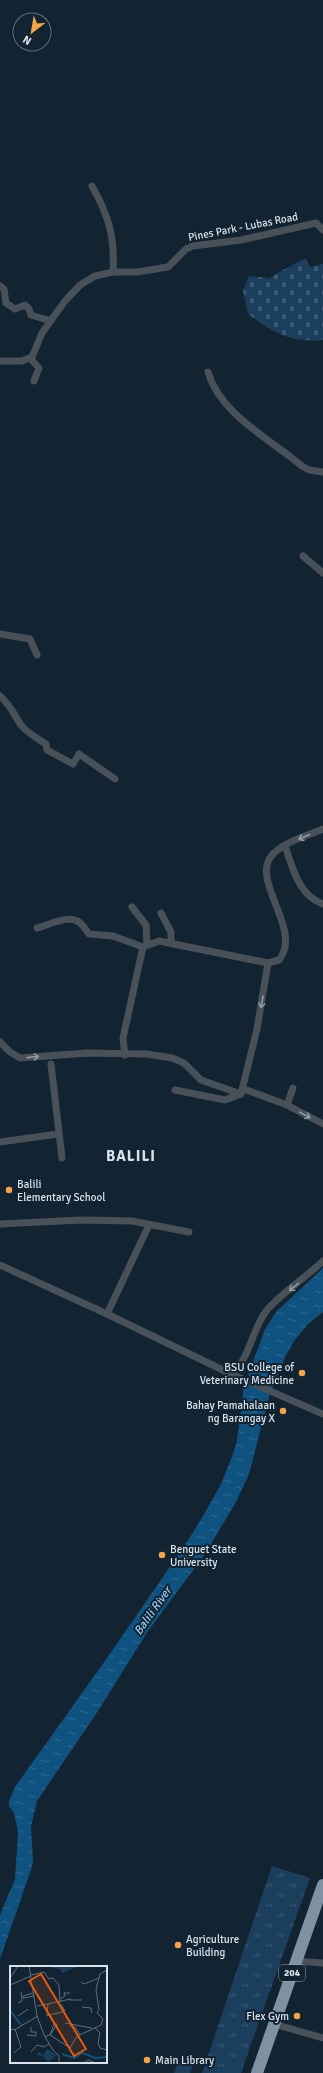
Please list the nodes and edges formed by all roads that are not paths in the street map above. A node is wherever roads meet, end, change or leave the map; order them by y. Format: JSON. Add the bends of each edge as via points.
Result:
{"nodes":[{"id":1,"x":92,"y":186,"type":"dead end"},
{"id":2,"x":323,"y":230,"type":"edge"},
{"id":3,"x":113,"y":272,"type":"junction"},
{"id":4,"x":0,"y":286,"type":"edge"},
{"id":5,"x":51,"y":321,"type":"junction"},
{"id":6,"x":30,"y":358,"type":"junction"},
{"id":7,"x":0,"y":361,"type":"edge"},
{"id":8,"x":208,"y":372,"type":"dead end"},
{"id":9,"x":34,"y":381,"type":"dead end"},
{"id":10,"x":323,"y":472,"type":"edge"},
{"id":11,"x":303,"y":556,"type":"dead end"},
{"id":12,"x":323,"y":573,"type":"edge"},
{"id":13,"x":0,"y":634,"type":"edge"},
{"id":14,"x":37,"y":654,"type":"dead end"},
{"id":15,"x":0,"y":696,"type":"edge"},
{"id":16,"x":115,"y":779,"type":"dead end"},
{"id":17,"x":323,"y":829,"type":"edge"},
{"id":18,"x":285,"y":846,"type":"junction"},
{"id":19,"x":323,"y":904,"type":"edge"},
{"id":20,"x":132,"y":907,"type":"dead end"},
{"id":21,"x":161,"y":913,"type":"dead end"},
{"id":22,"x":37,"y":928,"type":"dead end"},
{"id":23,"x":171,"y":942,"type":"junction"},
{"id":24,"x":145,"y":946,"type":"junction"},
{"id":25,"x":268,"y":963,"type":"junction"},
{"id":26,"x":0,"y":1042,"type":"edge"},
{"id":27,"x":125,"y":1055,"type":"junction"},
{"id":28,"x":51,"y":1064,"type":"dead end"},
{"id":29,"x":293,"y":1088,"type":"dead end"},
{"id":30,"x":175,"y":1090,"type":"dead end"},
{"id":31,"x":242,"y":1091,"type":"junction"},
{"id":32,"x":287,"y":1105,"type":"junction"},
{"id":33,"x":323,"y":1124,"type":"edge"},
{"id":34,"x":58,"y":1134,"type":"junction"},
{"id":35,"x":0,"y":1142,"type":"edge"},
{"id":36,"x":62,"y":1158,"type":"dead end"},
{"id":37,"x":0,"y":1224,"type":"edge"},
{"id":38,"x":148,"y":1225,"type":"junction"},
{"id":39,"x":189,"y":1232,"type":"dead end"},
{"id":40,"x":323,"y":1261,"type":"edge"},
{"id":41,"x":0,"y":1265,"type":"edge"},
{"id":42,"x":108,"y":1314,"type":"junction"},
{"id":43,"x":234,"y":1376,"type":"junction"},
{"id":44,"x":323,"y":1414,"type":"edge"},
{"id":45,"x":323,"y":1885,"type":"edge"},
{"id":46,"x":296,"y":1961,"type":"junction"},
{"id":47,"x":323,"y":1963,"type":"edge"},
{"id":48,"x":274,"y":2024,"type":"junction"},
{"id":49,"x":323,"y":2038,"type":"edge"},
{"id":50,"x":257,"y":2073,"type":"edge"}],
"edges":[{"from":1,"to":3,"type":"street","via":[[110,224],[115,250]]},
{"from":2,"to":3,"type":"street","name":"Pines Park - Lubas Road","via":[[316,223],[241,240],[198,245],[186,249],[168,267],[137,272]]},
{"from":3,"to":5,"type":"street","name":"Pines Park - Lubas Road","via":[[95,276],[80,286],[64,301]]},
{"from":4,"to":5,"type":"street","via":[[4,289],[6,303],[15,309],[25,305],[31,315]]},
{"from":5,"to":6,"type":"street","name":"Pines Park - Lubas Road"},
{"from":6,"to":7,"type":"street","via":[[22,361]]},
{"from":6,"to":9,"type":"street","via":[[39,368]]},
{"from":8,"to":10,"type":"street","via":[[214,388],[234,414],[302,466],[312,471]]},
{"from":11,"to":12,"type":"street"},
{"from":13,"to":14,"type":"street","via":[[30,638]]},
{"from":15,"to":16,"type":"street","via":[[11,706],[30,734],[46,744],[47,750],[73,764],[79,754]]},
{"from":17,"to":18,"type":"street","one_way":true},
{"from":18,"to":19,"type":"street","via":[[304,892]]},
{"from":18,"to":25,"type":"street","via":[[275,853],[268,863],[268,883],[284,928],[285,939],[279,960]]},
{"from":20,"to":24,"type":"street","via":[[146,925]]},
{"from":21,"to":23,"type":"street","via":[[171,932]]},
{"from":22,"to":24,"type":"street","via":[[73,919],[89,934],[113,936]]},
{"from":23,"to":24,"type":"street","via":[[159,941]]},
{"from":23,"to":25,"type":"street"},
{"from":24,"to":27,"type":"street","via":[[123,1038]]},
{"from":25,"to":31,"type":"street","one_way":true},
{"from":26,"to":27,"type":"street","one_way":true,"via":[[20,1058],[87,1053]]},
{"from":27,"to":31,"type":"street","via":[[147,1054],[172,1058],[184,1063],[201,1080]]},
{"from":28,"to":34,"type":"street"},
{"from":29,"to":32,"type":"street"},
{"from":30,"to":31,"type":"street","via":[[225,1100]]},
{"from":31,"to":32,"type":"street"},
{"from":32,"to":33,"type":"street","one_way":true},
{"from":34,"to":35,"type":"street"},
{"from":34,"to":36,"type":"street"},
{"from":37,"to":38,"type":"street","via":[[81,1220],[132,1221]]},
{"from":38,"to":39,"type":"street"},
{"from":38,"to":42,"type":"street"},
{"from":40,"to":43,"type":"street","one_way":true,"via":[[267,1310],[256,1327],[250,1347]]},
{"from":41,"to":42,"type":"street"},
{"from":42,"to":43,"type":"street"},
{"from":43,"to":44,"type":"street"},
{"from":45,"to":46,"type":"highway","number":"204"},
{"from":46,"to":47,"type":"street"},
{"from":46,"to":48,"type":"highway","number":"204"},
{"from":48,"to":49,"type":"street"},
{"from":48,"to":50,"type":"highway","number":"204"}]}
